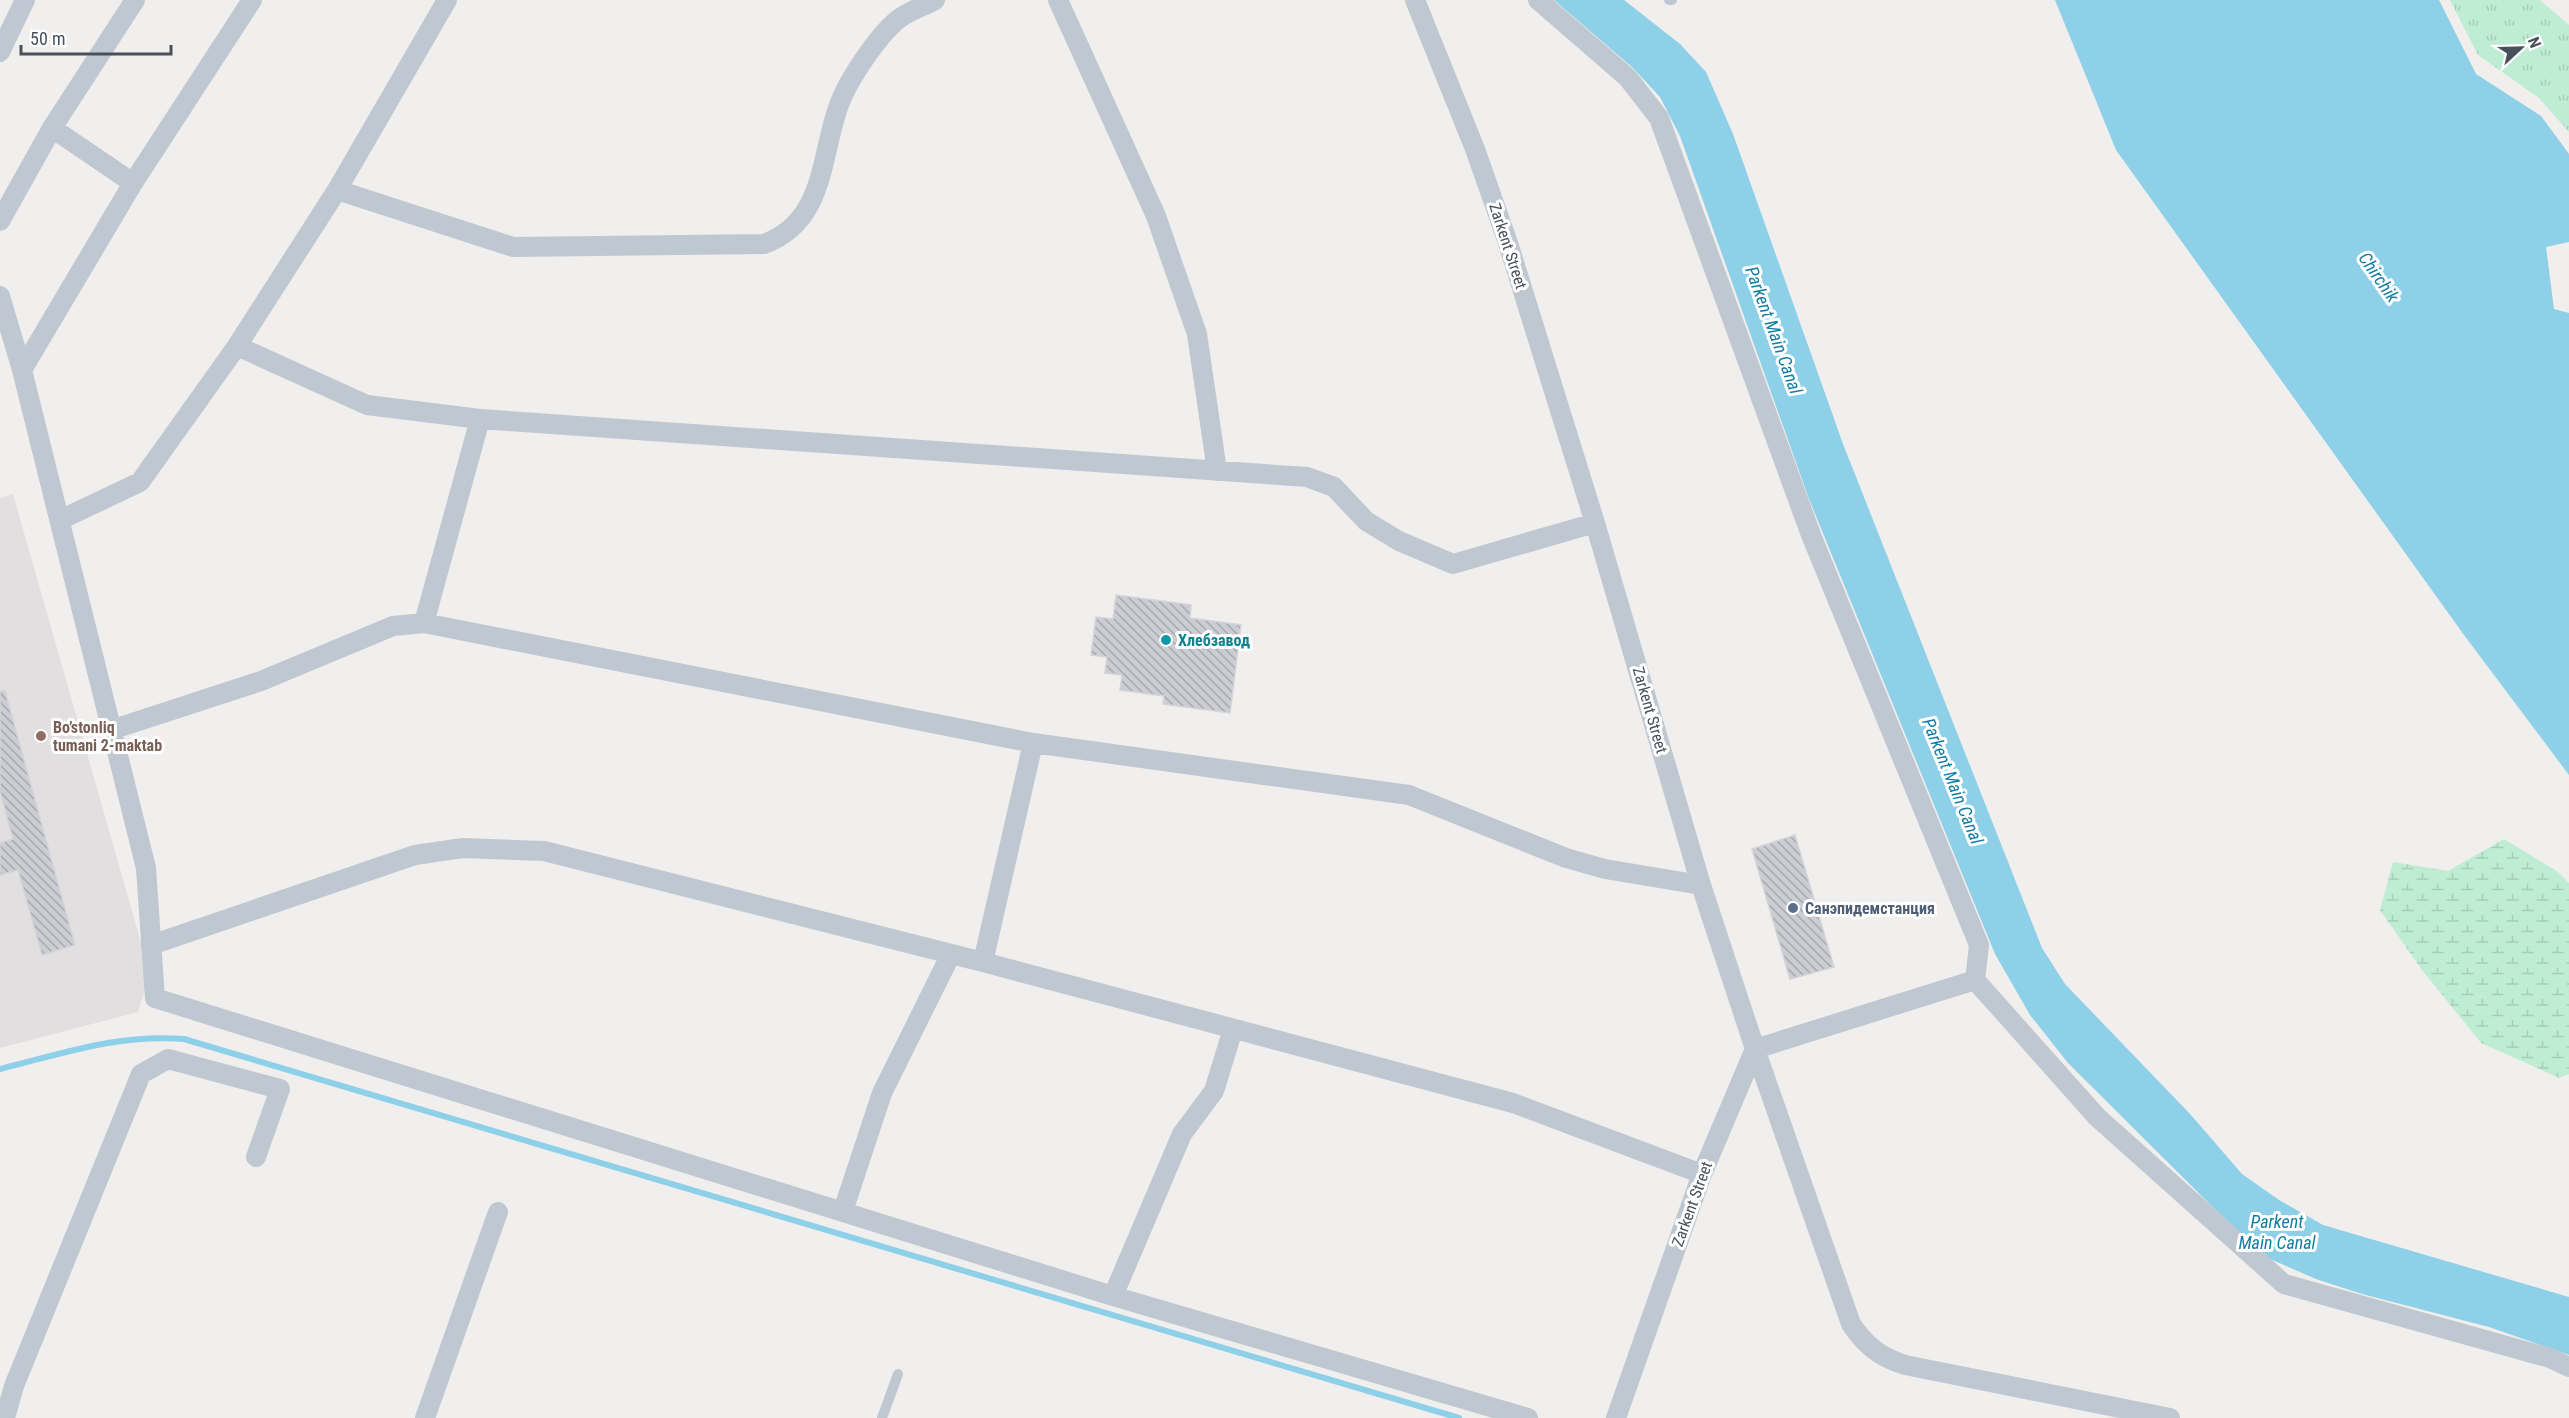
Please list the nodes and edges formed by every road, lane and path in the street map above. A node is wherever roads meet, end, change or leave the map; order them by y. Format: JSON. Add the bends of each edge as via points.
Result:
{"nodes":[{"id":1,"x":26,"y":0,"type":"edge"},
{"id":2,"x":135,"y":0,"type":"edge"},
{"id":3,"x":252,"y":0,"type":"edge"},
{"id":4,"x":447,"y":0,"type":"edge"},
{"id":5,"x":935,"y":0,"type":"edge"},
{"id":6,"x":1058,"y":0,"type":"edge"},
{"id":7,"x":1415,"y":0,"type":"edge"},
{"id":8,"x":1538,"y":0,"type":"edge"},
{"id":9,"x":0,"y":52,"type":"edge"},
{"id":10,"x":52,"y":128,"type":"junction"},
{"id":11,"x":133,"y":183,"type":"junction"},
{"id":12,"x":337,"y":190,"type":"junction"},
{"id":13,"x":0,"y":221,"type":"edge"},
{"id":14,"x":0,"y":296,"type":"edge"},
{"id":15,"x":237,"y":346,"type":"junction"},
{"id":16,"x":22,"y":370,"type":"junction"},
{"id":17,"x":480,"y":419,"type":"junction"},
{"id":18,"x":1217,"y":471,"type":"junction"},
{"id":19,"x":60,"y":520,"type":"junction"},
{"id":20,"x":1595,"y":523,"type":"junction"},
{"id":21,"x":424,"y":623,"type":"junction"},
{"id":22,"x":111,"y":730,"type":"junction"},
{"id":23,"x":1034,"y":743,"type":"junction"},
{"id":24,"x":1701,"y":885,"type":"junction"},
{"id":25,"x":151,"y":945,"type":"junction"},
{"id":26,"x":951,"y":954,"type":"junction"},
{"id":27,"x":983,"y":962,"type":"junction"},
{"id":28,"x":1975,"y":980,"type":"junction"},
{"id":29,"x":1233,"y":1029,"type":"junction"},
{"id":30,"x":1755,"y":1048,"type":"junction"},
{"id":31,"x":256,"y":1156,"type":"dead end"},
{"id":32,"x":1702,"y":1174,"type":"junction"},
{"id":33,"x":843,"y":1211,"type":"junction"},
{"id":34,"x":498,"y":1212,"type":"dead end"},
{"id":35,"x":1113,"y":1296,"type":"junction"},
{"id":36,"x":2569,"y":1367,"type":"edge"},
{"id":37,"x":898,"y":1374,"type":"dead end"},
{"id":38,"x":4,"y":1418,"type":"edge"},
{"id":39,"x":425,"y":1418,"type":"edge"},
{"id":40,"x":882,"y":1418,"type":"edge"},
{"id":41,"x":1528,"y":1418,"type":"edge"},
{"id":42,"x":1616,"y":1418,"type":"edge"},
{"id":43,"x":2170,"y":1418,"type":"edge"}],
"edges":[{"from":1,"to":9,"type":"street"},
{"from":2,"to":10,"type":"street"},
{"from":3,"to":11,"type":"street"},
{"from":4,"to":12,"type":"street"},
{"from":5,"to":12,"type":"street","via":[[895,21],[870,52],[846,90],[808,209],[783,237],[764,244],[513,247]]},
{"from":6,"to":18,"type":"street","via":[[1156,216],[1197,334]]},
{"from":7,"to":20,"type":"street","name":"Zarkent Street","via":[[1508,243]]},
{"from":8,"to":28,"type":"street","via":[[1628,78],[1659,118],[1811,536],[1979,945]]},
{"from":10,"to":11,"type":"street"},
{"from":10,"to":13,"type":"street"},
{"from":11,"to":16,"type":"street"},
{"from":12,"to":15,"type":"street"},
{"from":14,"to":16,"type":"street"},
{"from":15,"to":17,"type":"street","via":[[368,405]]},
{"from":15,"to":19,"type":"street","via":[[140,483]]},
{"from":16,"to":19,"type":"street"},
{"from":17,"to":18,"type":"street"},
{"from":17,"to":21,"type":"street"},
{"from":18,"to":20,"type":"street","via":[[1307,477],[1334,487],[1366,521],[1399,541],[1453,564]]},
{"from":19,"to":22,"type":"street"},
{"from":20,"to":24,"type":"street","name":"Zarkent Street"},
{"from":21,"to":22,"type":"street","via":[[393,626],[261,681]]},
{"from":21,"to":23,"type":"street"},
{"from":22,"to":25,"type":"street","via":[[146,868]]},
{"from":23,"to":24,"type":"street","via":[[1409,795],[1566,858],[1605,869]]},
{"from":23,"to":27,"type":"street"},
{"from":24,"to":30,"type":"street","name":"Zarkent Street"},
{"from":25,"to":26,"type":"street","via":[[415,855],[463,848],[544,851]]},
{"from":25,"to":33,"type":"street","via":[[155,998]]},
{"from":26,"to":27,"type":"street"},
{"from":26,"to":33,"type":"street","via":[[882,1093]]},
{"from":27,"to":29,"type":"street"},
{"from":28,"to":30,"type":"street"},
{"from":28,"to":36,"type":"street","via":[[2097,1117],[2284,1284],[2550,1358]]},
{"from":29,"to":32,"type":"street","via":[[1513,1103]]},
{"from":29,"to":35,"type":"street","via":[[1214,1091],[1182,1134]]},
{"from":30,"to":32,"type":"street","name":"Zarkent Street"},
{"from":30,"to":43,"type":"street","via":[[1842,1301],[1864,1344],[1884,1358],[1905,1365]]},
{"from":31,"to":38,"type":"street","via":[[280,1089],[168,1059],[141,1074]]},
{"from":32,"to":42,"type":"street","name":"Zarkent Street"},
{"from":33,"to":35,"type":"street"},
{"from":34,"to":39,"type":"street"},
{"from":35,"to":41,"type":"street"},
{"from":37,"to":40,"type":"lane"}]}
